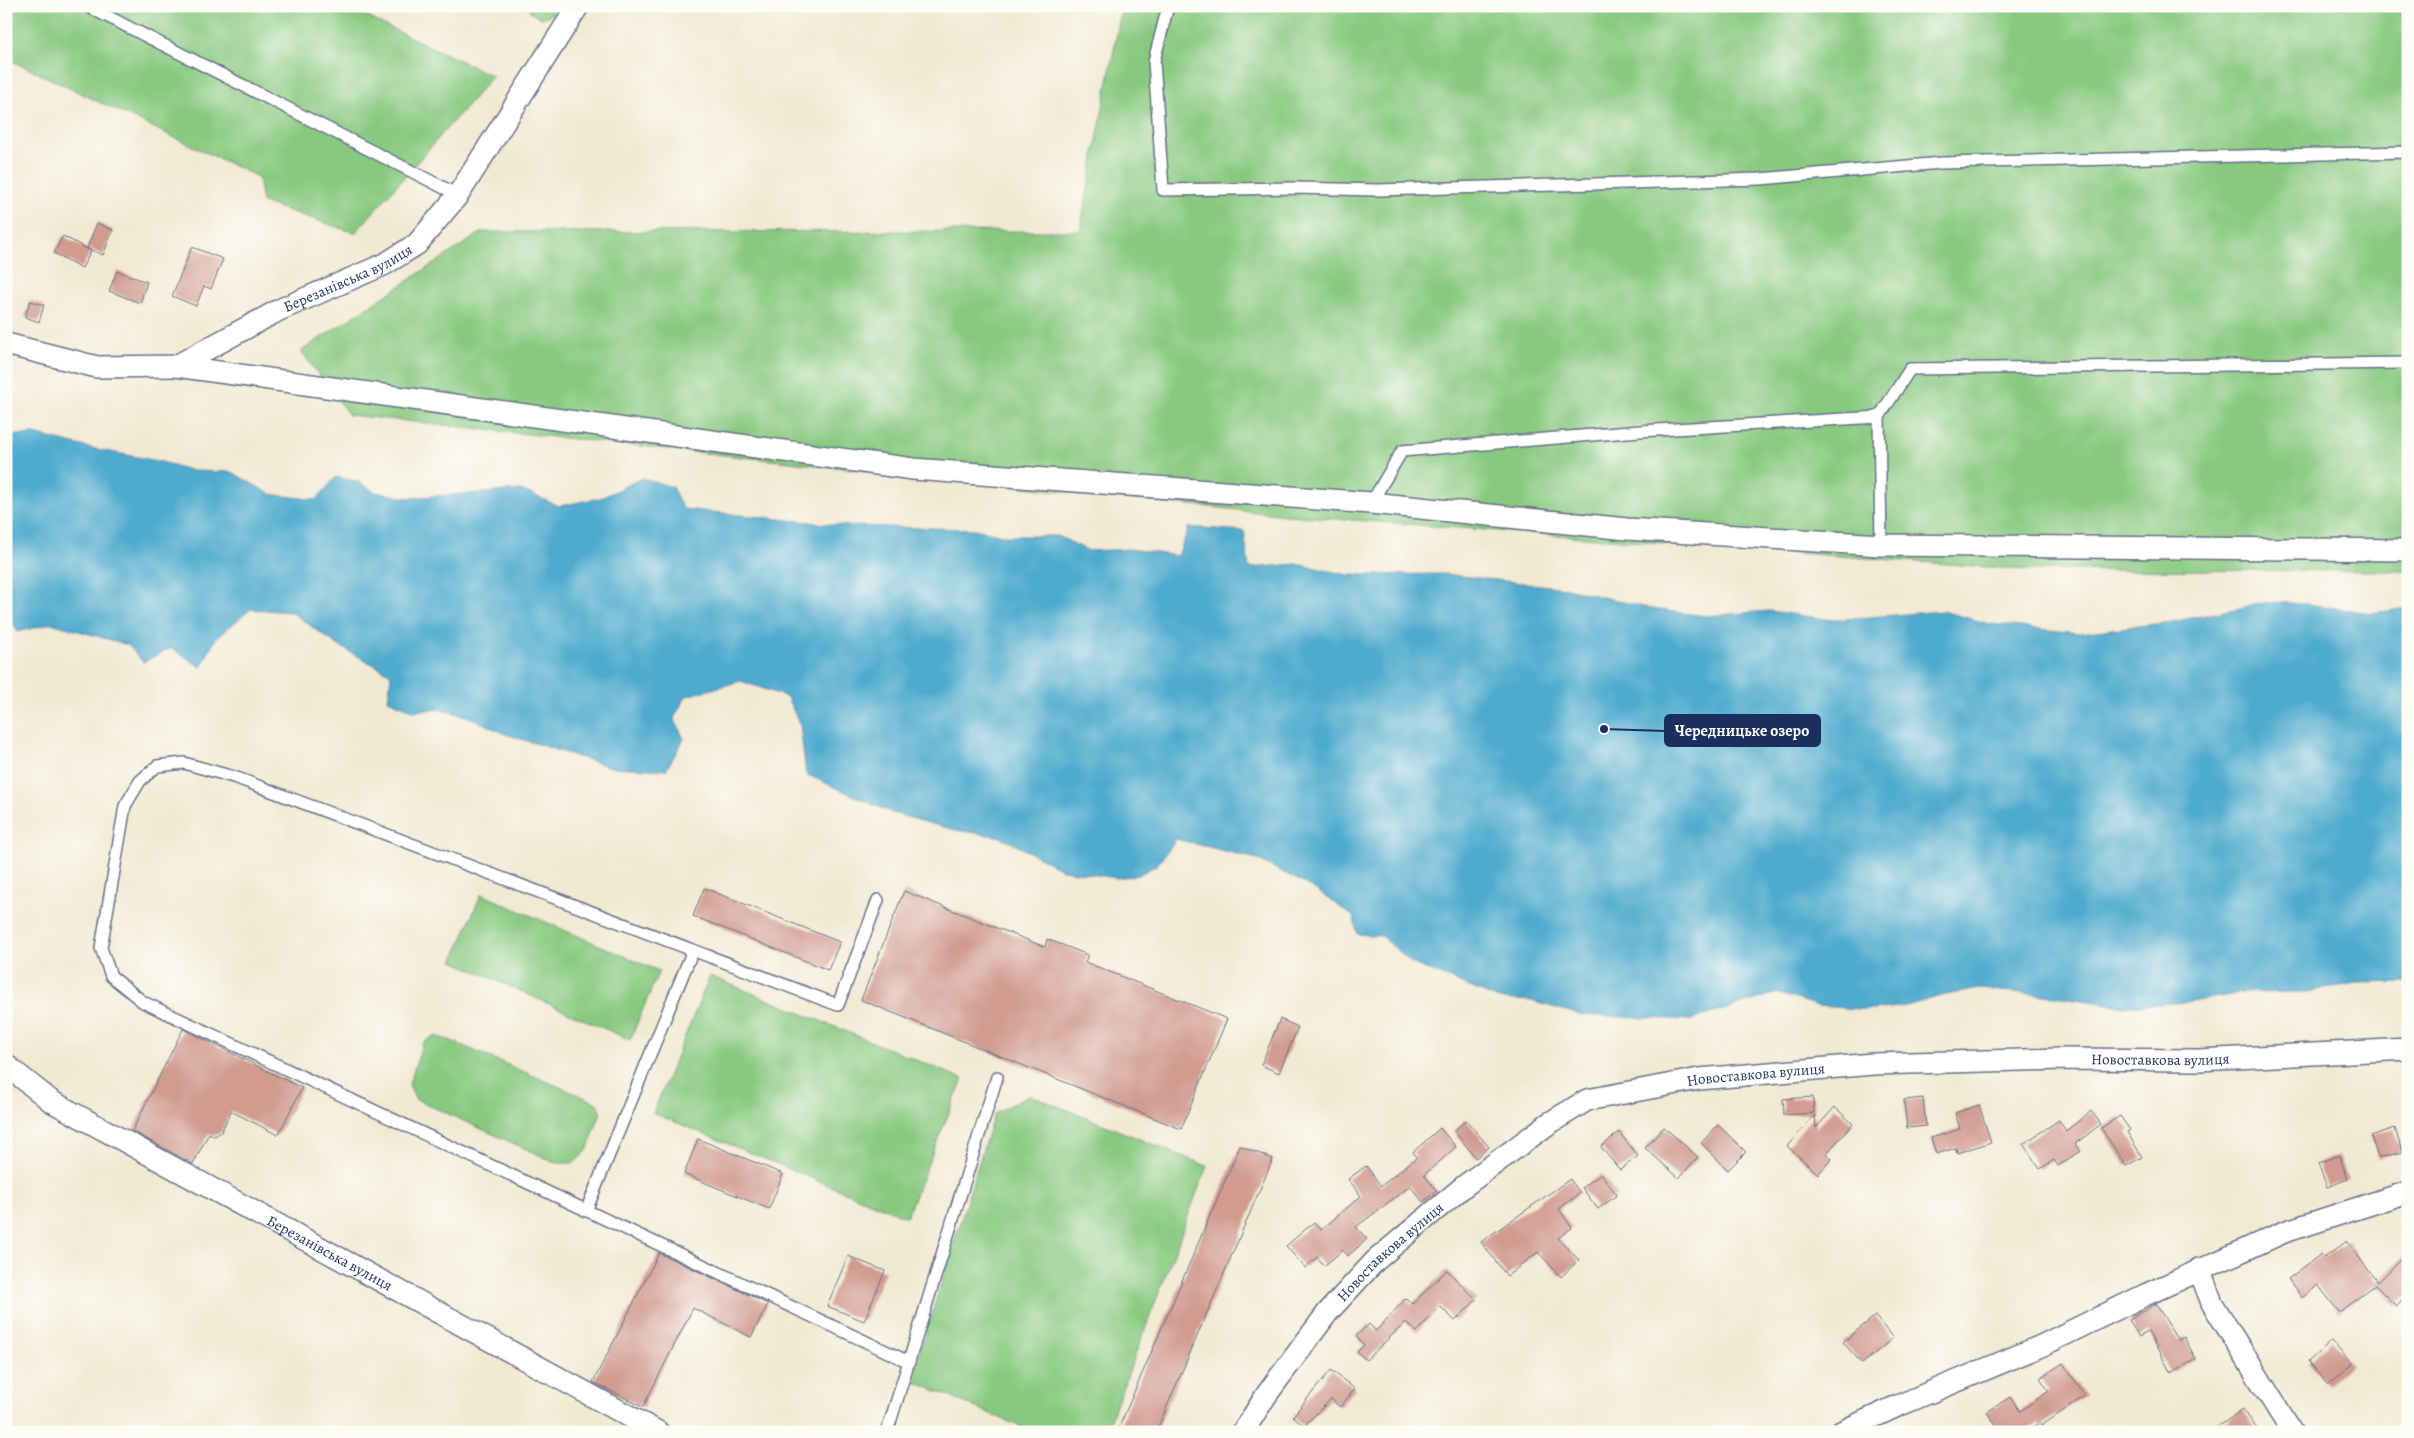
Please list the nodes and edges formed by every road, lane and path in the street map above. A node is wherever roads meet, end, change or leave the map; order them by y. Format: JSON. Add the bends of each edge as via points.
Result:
{"nodes":[{"id":1,"x":87,"y":6,"type":"edge"},
{"id":2,"x":578,"y":6,"type":"edge"},
{"id":3,"x":1168,"y":6,"type":"edge"},
{"id":4,"x":2408,"y":152,"type":"edge"},
{"id":5,"x":458,"y":195,"type":"junction"},
{"id":6,"x":6,"y":344,"type":"edge"},
{"id":7,"x":2408,"y":363,"type":"edge"},
{"id":8,"x":176,"y":366,"type":"junction"},
{"id":9,"x":1879,"y":417,"type":"junction"},
{"id":10,"x":1371,"y":502,"type":"junction"},
{"id":11,"x":1881,"y":545,"type":"junction"},
{"id":12,"x":2408,"y":550,"type":"edge"},
{"id":13,"x":878,"y":900,"type":"dead end"},
{"id":14,"x":693,"y":950,"type":"junction"},
{"id":15,"x":2408,"y":1050,"type":"edge"},
{"id":16,"x":6,"y":1065,"type":"edge"},
{"id":17,"x":997,"y":1077,"type":"dead end"},
{"id":18,"x":2408,"y":1192,"type":"edge"},
{"id":19,"x":586,"y":1211,"type":"junction"},
{"id":20,"x":2199,"y":1269,"type":"junction"},
{"id":21,"x":909,"y":1362,"type":"junction"},
{"id":22,"x":658,"y":1432,"type":"edge"},
{"id":23,"x":887,"y":1432,"type":"edge"},
{"id":24,"x":1243,"y":1432,"type":"edge"},
{"id":25,"x":1841,"y":1432,"type":"edge"},
{"id":26,"x":2292,"y":1432,"type":"edge"}],
"edges":[{"from":1,"to":5,"type":"lane"},
{"from":2,"to":5,"type":"street","name":"Березанівська вулиця"},
{"from":3,"to":4,"type":"lane","via":[[1154,61],[1163,190],[1377,190],[1760,179],[1942,163]]},
{"from":5,"to":8,"type":"street","name":"Березанівська вулиця","via":[[417,244],[385,264],[279,310]]},
{"from":6,"to":8,"type":"street","name":"Березанівська вулиця","via":[[97,367]]},
{"from":7,"to":9,"type":"lane","via":[[1910,369]]},
{"from":8,"to":10,"type":"street","via":[[913,469]]},
{"from":9,"to":10,"type":"lane","via":[[1640,431],[1402,451]]},
{"from":9,"to":11,"type":"lane"},
{"from":10,"to":11,"type":"street","via":[[1627,529]]},
{"from":11,"to":12,"type":"street"},
{"from":13,"to":14,"type":"lane","via":[[838,1005]]},
{"from":14,"to":19,"type":"lane"},
{"from":14,"to":19,"type":"lane","via":[[237,778],[184,763],[157,766],[140,780],[125,806],[101,948],[111,976],[143,1002]]},
{"from":15,"to":24,"type":"street","name":"Новоставкова вулиця","via":[[2199,1060],[2061,1059],[1873,1064],[1699,1079],[1587,1100],[1548,1124],[1463,1187],[1375,1261],[1328,1312]]},
{"from":16,"to":22,"type":"street","name":"Березанівська вулиця","via":[[51,1101]]},
{"from":17,"to":21,"type":"lane"},
{"from":18,"to":20,"type":"street","via":[[2284,1232]]},
{"from":19,"to":21,"type":"lane"},
{"from":20,"to":25,"type":"street","via":[[2041,1346]]},
{"from":20,"to":26,"type":"street","via":[[2212,1303]]},
{"from":21,"to":23,"type":"lane"}]}
